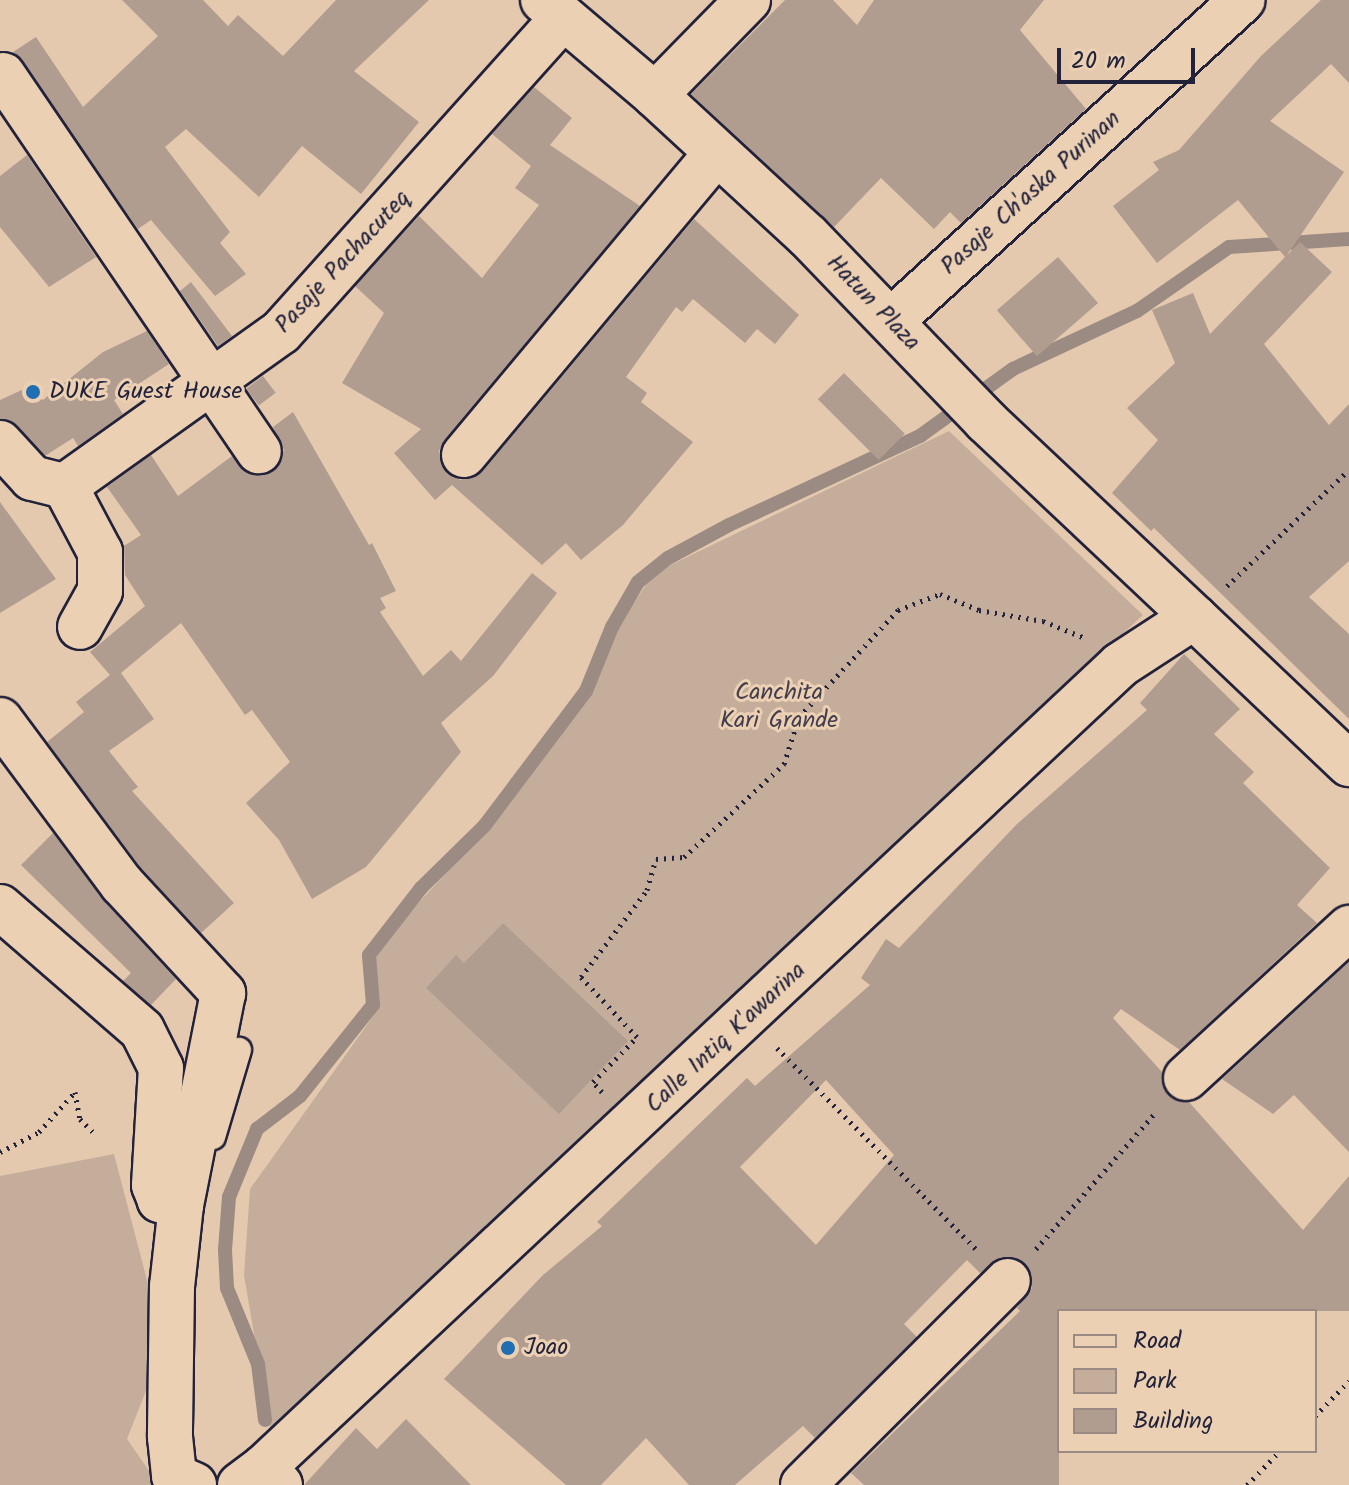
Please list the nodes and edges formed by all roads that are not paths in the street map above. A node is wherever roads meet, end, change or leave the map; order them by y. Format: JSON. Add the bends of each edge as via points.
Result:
{"nodes":[{"id":1,"x":748,"y":0,"type":"edge"},
{"id":2,"x":1242,"y":0,"type":"edge"},
{"id":3,"x":552,"y":10,"type":"edge"},
{"id":4,"x":3,"y":75,"type":"dead end"},
{"id":5,"x":655,"y":95,"type":"junction"},
{"id":6,"x":716,"y":154,"type":"junction"},
{"id":7,"x":891,"y":321,"type":"junction"},
{"id":8,"x":209,"y":379,"type":"junction"},
{"id":9,"x":0,"y":443,"type":"edge"},
{"id":10,"x":259,"y":451,"type":"dead end"},
{"id":11,"x":464,"y":455,"type":"dead end"},
{"id":12,"x":56,"y":486,"type":"junction"},
{"id":13,"x":1194,"y":617,"type":"junction"},
{"id":14,"x":80,"y":627,"type":"dead end"},
{"id":15,"x":0,"y":720,"type":"edge"},
{"id":16,"x":1349,"y":764,"type":"edge"},
{"id":17,"x":0,"y":907,"type":"edge"},
{"id":18,"x":1349,"y":928,"type":"edge"},
{"id":19,"x":239,"y":1050,"type":"dead end"},
{"id":20,"x":1186,"y":1078,"type":"road end"},
{"id":21,"x":181,"y":1205,"type":"junction"},
{"id":22,"x":1008,"y":1281,"type":"road end"},
{"id":23,"x":261,"y":1479,"type":"edge"},
{"id":24,"x":194,"y":1485,"type":"edge"},
{"id":25,"x":803,"y":1485,"type":"edge"}],
"edges":[{"from":1,"to":5,"type":"street"},
{"from":2,"to":7,"type":"street","name":"Pasaje Ch'aska Purinan"},
{"from":3,"to":5,"type":"street","name":"Hatun Plaza"},
{"from":3,"to":8,"type":"street","name":"Pasaje Pachacuteq","via":[[281,332]]},
{"from":4,"to":8,"type":"street"},
{"from":5,"to":6,"type":"street","name":"Hatun Plaza"},
{"from":6,"to":7,"type":"street","name":"Hatun Plaza","via":[[808,236]]},
{"from":6,"to":11,"type":"street"},
{"from":7,"to":13,"type":"street","name":"Hatun Plaza","via":[[986,421]]},
{"from":8,"to":10,"type":"street"},
{"from":8,"to":12,"type":"street","name":"Pasaje Pachacuteq"},
{"from":9,"to":12,"type":"street","via":[[18,467]]},
{"from":12,"to":14,"type":"street","via":[[100,552],[100,591]]},
{"from":13,"to":16,"type":"street","name":"Hatun Plaza"},
{"from":13,"to":23,"type":"street","name":"Calle Intiq K'awarina","via":[[1120,665]]},
{"from":15,"to":21,"type":"street","via":[[122,884],[223,993]]},
{"from":17,"to":21,"type":"street","via":[[142,1030],[161,1068],[154,1185],[160,1200]]},
{"from":18,"to":20,"type":"street"},
{"from":19,"to":21,"type":"lane","via":[[210,1146]]},
{"from":21,"to":24,"type":"street","via":[[172,1286],[170,1437],[174,1476]]},
{"from":22,"to":25,"type":"street"}]}
